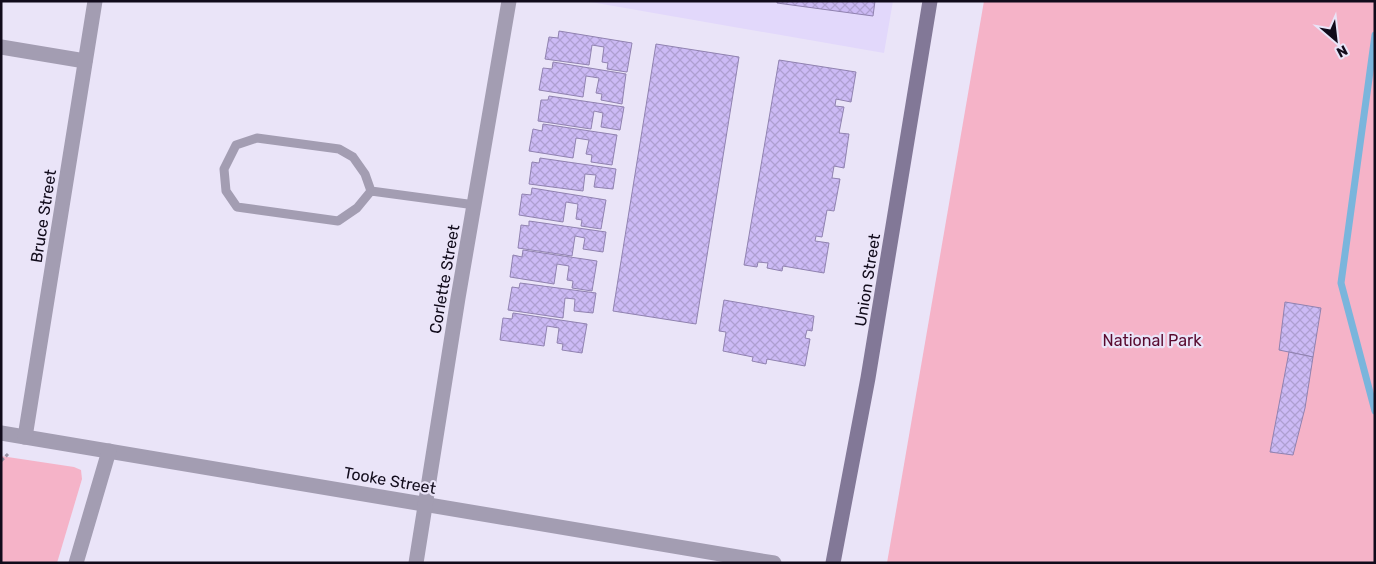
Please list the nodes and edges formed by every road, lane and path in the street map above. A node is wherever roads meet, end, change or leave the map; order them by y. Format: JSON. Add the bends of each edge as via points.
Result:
{"nodes":[{"id":1,"x":95,"y":1,"type":"edge"},
{"id":2,"x":509,"y":1,"type":"edge"},
{"id":3,"x":930,"y":1,"type":"edge"},
{"id":4,"x":1,"y":48,"type":"edge"},
{"id":5,"x":85,"y":61,"type":"junction"},
{"id":6,"x":371,"y":191,"type":"junction"},
{"id":7,"x":475,"y":205,"type":"junction"},
{"id":8,"x":1,"y":433,"type":"edge"},
{"id":9,"x":25,"y":437,"type":"junction"},
{"id":10,"x":109,"y":451,"type":"junction"},
{"id":11,"x":425,"y":504,"type":"junction"},
{"id":12,"x":76,"y":563,"type":"edge"},
{"id":13,"x":416,"y":563,"type":"edge"},
{"id":14,"x":774,"y":563,"type":"edge"},
{"id":15,"x":833,"y":563,"type":"edge"}],
"edges":[{"from":1,"to":5,"type":"street","name":"Bruce Street"},
{"from":2,"to":7,"type":"street","name":"Corlette Street"},
{"from":3,"to":15,"type":"main road","name":"Union Street","via":[[868,378]]},
{"from":4,"to":5,"type":"street"},
{"from":5,"to":9,"type":"street","name":"Bruce Street"},
{"from":6,"to":6,"type":"lane","via":[[357,208],[338,221],[237,207],[226,191],[224,169],[236,145],[257,138],[339,149],[353,157],[365,174]]},
{"from":6,"to":7,"type":"lane"},
{"from":7,"to":11,"type":"street","name":"Corlette Street"},
{"from":8,"to":9,"type":"street","name":"Tooke Street"},
{"from":9,"to":10,"type":"street","name":"Tooke Street"},
{"from":10,"to":11,"type":"street","name":"Tooke Street"},
{"from":10,"to":12,"type":"street"},
{"from":11,"to":13,"type":"street","name":"Corlette Street"},
{"from":11,"to":14,"type":"street","name":"Tooke Street"}]}
